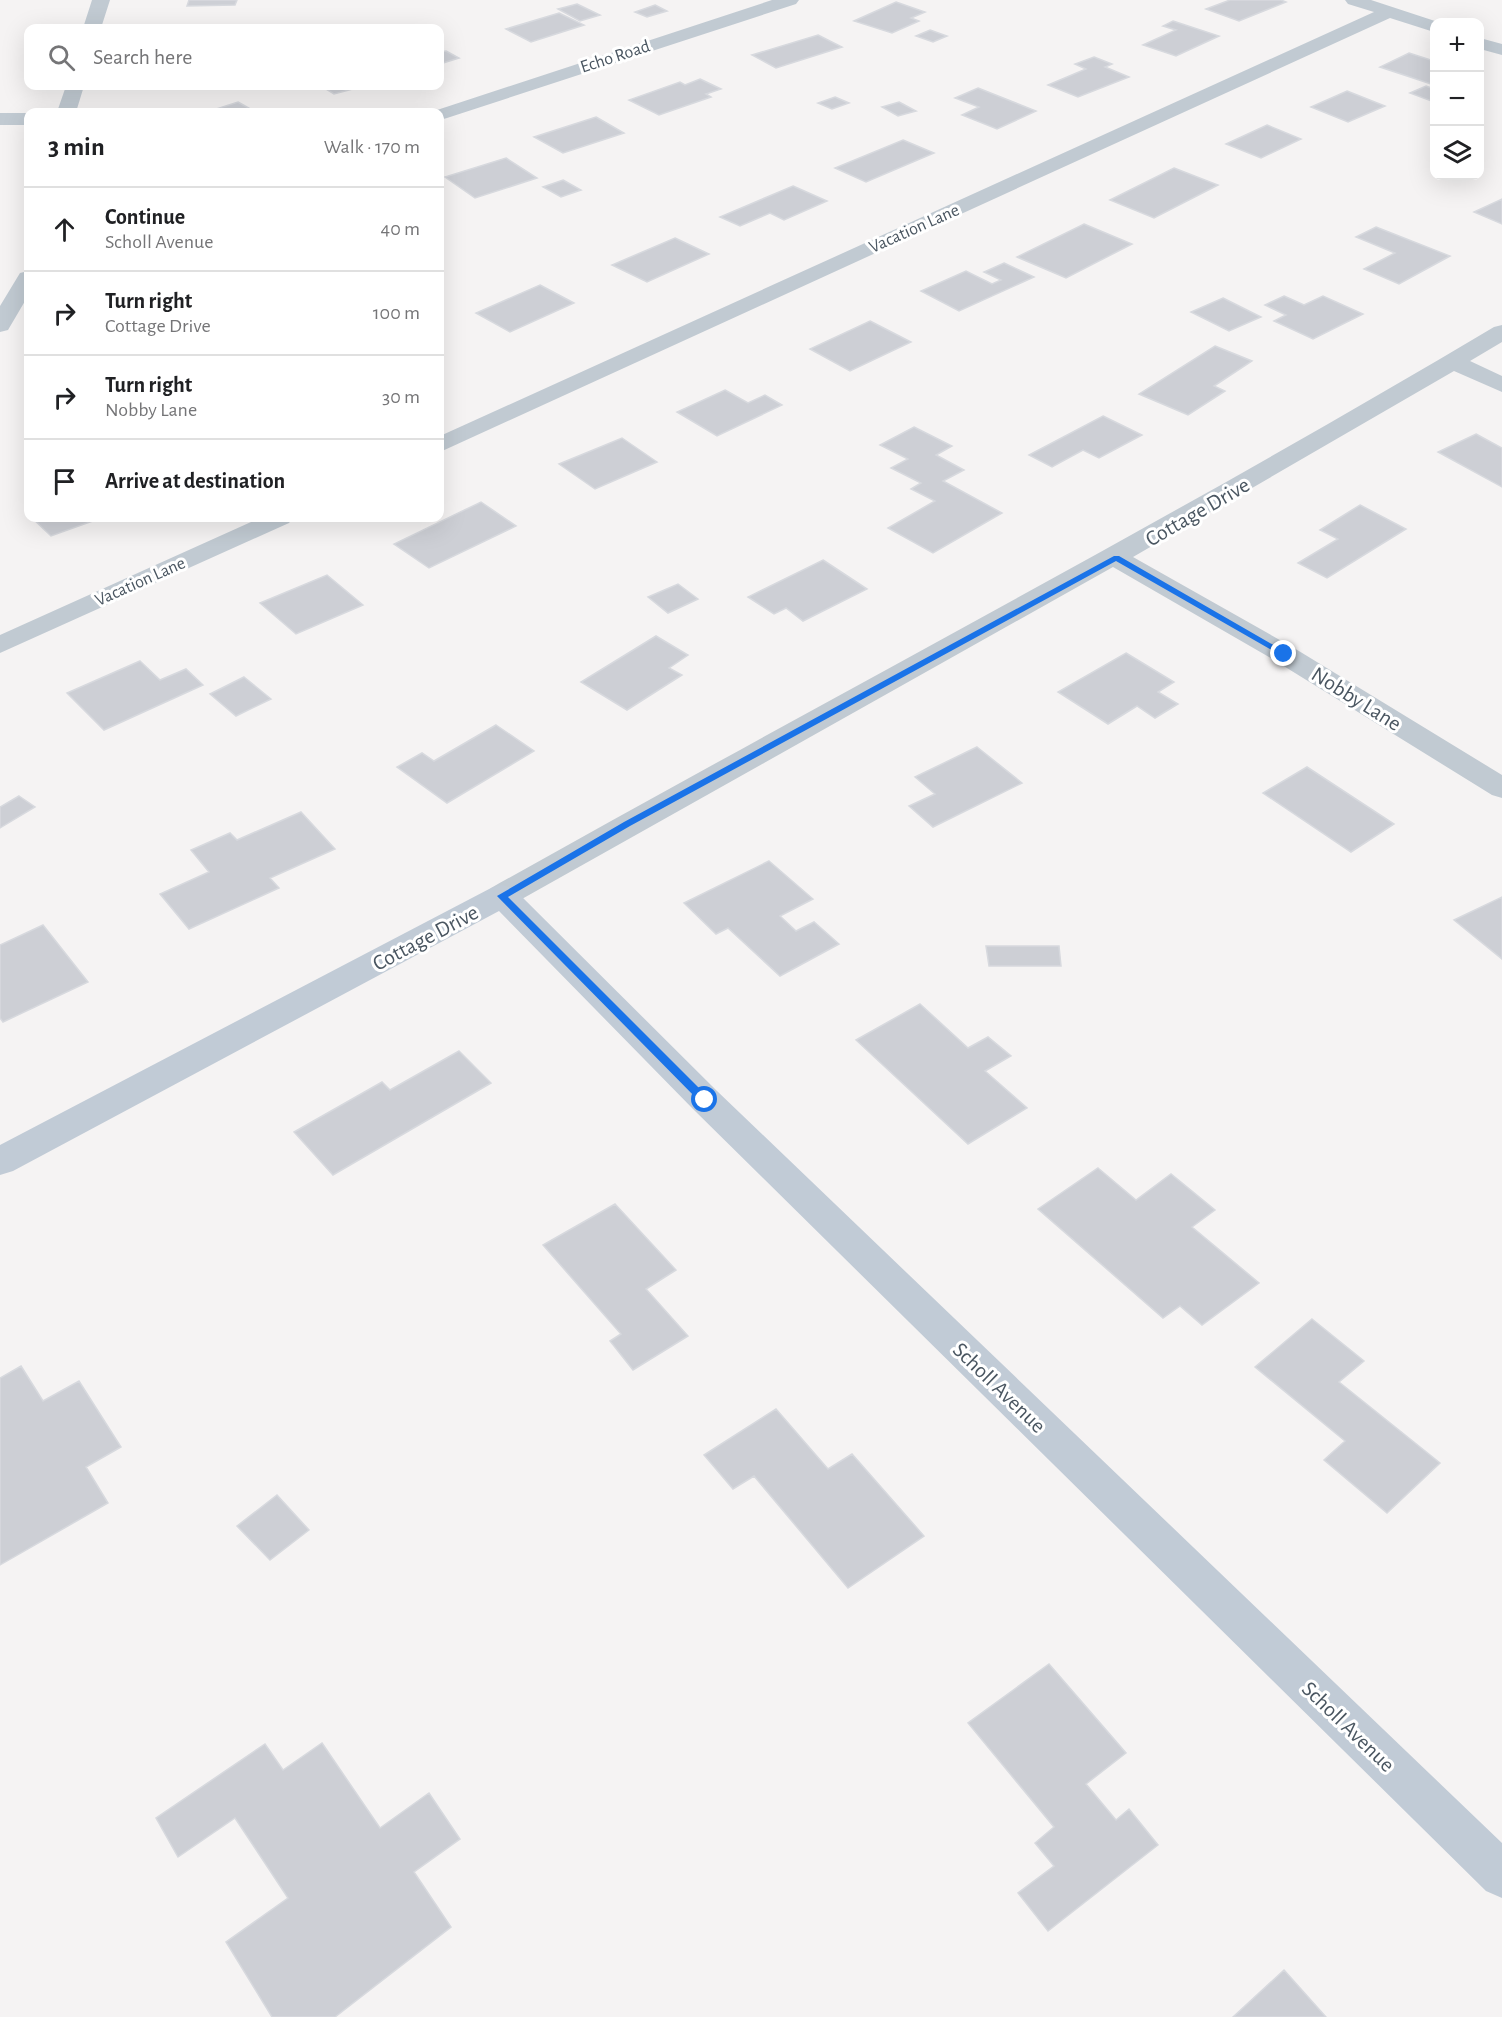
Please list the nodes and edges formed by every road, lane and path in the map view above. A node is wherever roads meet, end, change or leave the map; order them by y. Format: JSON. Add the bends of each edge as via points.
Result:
{"nodes":[{"id":1,"x":101,"y":0,"type":"edge"},
{"id":2,"x":790,"y":0,"type":"edge"},
{"id":3,"x":1354,"y":0,"type":"edge"},
{"id":4,"x":1389,"y":12,"type":"junction"},
{"id":5,"x":93,"y":24,"type":"edge"},
{"id":6,"x":1430,"y":26,"type":"edge"},
{"id":7,"x":1484,"y":45,"type":"edge"},
{"id":8,"x":1502,"y":50,"type":"edge"},
{"id":9,"x":74,"y":90,"type":"edge"},
{"id":10,"x":69,"y":108,"type":"edge"},
{"id":11,"x":444,"y":113,"type":"edge"},
{"id":12,"x":0,"y":119,"type":"edge"},
{"id":13,"x":24,"y":119,"type":"edge"},
{"id":14,"x":24,"y":285,"type":"edge"},
{"id":15,"x":0,"y":325,"type":"edge"},
{"id":16,"x":1502,"y":332,"type":"edge"},
{"id":17,"x":1454,"y":362,"type":"junction"},
{"id":18,"x":1502,"y":385,"type":"edge"},
{"id":19,"x":444,"y":443,"type":"edge"},
{"id":20,"x":271,"y":522,"type":"edge"},
{"id":21,"x":1116,"y":558,"type":"junction"},
{"id":22,"x":0,"y":645,"type":"edge"},
{"id":23,"x":1502,"y":788,"type":"edge"},
{"id":24,"x":502,"y":896,"type":"junction"},
{"id":25,"x":0,"y":1161,"type":"edge"},
{"id":26,"x":1502,"y":1875,"type":"edge"}],
"edges":[{"from":1,"to":5,"type":"street"},
{"from":2,"to":11,"type":"street","name":"Echo Road"},
{"from":3,"to":4,"type":"street"},
{"from":4,"to":6,"type":"street"},
{"from":4,"to":19,"type":"street","name":"Vacation Lane"},
{"from":7,"to":8,"type":"street"},
{"from":9,"to":10,"type":"street"},
{"from":12,"to":13,"type":"street"},
{"from":14,"to":15,"type":"street"},
{"from":16,"to":17,"type":"street","name":"Cottage Drive"},
{"from":17,"to":18,"type":"street"},
{"from":17,"to":21,"type":"street","name":"Cottage Drive"},
{"from":20,"to":22,"type":"street","name":"Vacation Lane"},
{"from":21,"to":23,"type":"street","name":"Nobby Lane","via":[[1284,654]]},
{"from":21,"to":24,"type":"street","name":"Cottage Drive"},
{"from":24,"to":25,"type":"street","name":"Cottage Drive"},
{"from":24,"to":26,"type":"street","name":"Scholl Avenue","via":[[713,1108]]}]}
